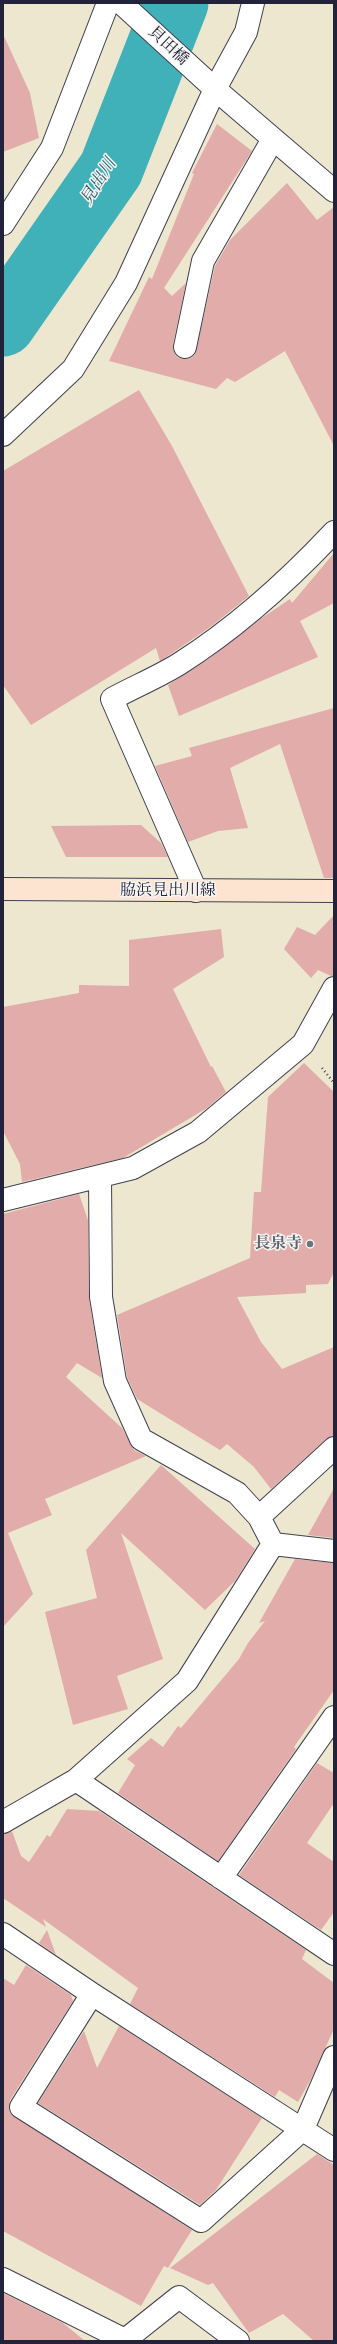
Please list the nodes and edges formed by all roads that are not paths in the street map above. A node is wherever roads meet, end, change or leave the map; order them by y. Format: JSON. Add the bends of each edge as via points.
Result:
{"nodes":[{"id":1,"x":108,"y":3,"type":"edge"},
{"id":2,"x":121,"y":3,"type":"edge"},
{"id":3,"x":252,"y":3,"type":"edge"},
{"id":4,"x":215,"y":89,"type":"junction"},
{"id":5,"x":273,"y":138,"type":"junction"},
{"id":6,"x":334,"y":191,"type":"edge"},
{"id":7,"x":3,"y":224,"type":"edge"},
{"id":8,"x":185,"y":347,"type":"dead end"},
{"id":9,"x":3,"y":435,"type":"edge"},
{"id":10,"x":334,"y":532,"type":"edge"},
{"id":11,"x":3,"y":889,"type":"edge"},
{"id":12,"x":196,"y":891,"type":"junction"},
{"id":13,"x":334,"y":891,"type":"edge"},
{"id":14,"x":334,"y":988,"type":"edge"},
{"id":15,"x":100,"y":1178,"type":"junction"},
{"id":16,"x":3,"y":1200,"type":"edge"},
{"id":17,"x":334,"y":1448,"type":"edge"},
{"id":18,"x":259,"y":1517,"type":"junction"},
{"id":19,"x":273,"y":1544,"type":"junction"},
{"id":20,"x":334,"y":1551,"type":"edge"},
{"id":21,"x":334,"y":1718,"type":"edge"},
{"id":22,"x":76,"y":1780,"type":"junction"},
{"id":23,"x":3,"y":1822,"type":"edge"},
{"id":24,"x":221,"y":1878,"type":"junction"},
{"id":25,"x":3,"y":1934,"type":"edge"},
{"id":26,"x":334,"y":1954,"type":"edge"},
{"id":27,"x":92,"y":1994,"type":"junction"},
{"id":28,"x":334,"y":2058,"type":"edge"},
{"id":29,"x":303,"y":2129,"type":"junction"},
{"id":30,"x":334,"y":2150,"type":"edge"},
{"id":31,"x":3,"y":2279,"type":"edge"},
{"id":32,"x":238,"y":2341,"type":"edge"}],
"edges":[{"from":1,"to":7,"type":"street","via":[[52,148]]},
{"from":2,"to":4,"type":"street","name":"貝田橋"},
{"from":3,"to":4,"type":"street","via":[[246,32]]},
{"from":4,"to":5,"type":"street","name":"貝田橋"},
{"from":4,"to":9,"type":"street","via":[[126,283],[73,369]]},
{"from":5,"to":6,"type":"street","name":"貝田橋"},
{"from":5,"to":8,"type":"street","via":[[203,261]]},
{"from":10,"to":12,"type":"street","via":[[300,568],[240,619],[179,664],[112,699]]},
{"from":11,"to":12,"type":"street","name":"脇浜見出川線"},
{"from":12,"to":13,"type":"street","name":"脇浜見出川線"},
{"from":14,"to":15,"type":"street","via":[[303,1044],[204,1127],[133,1168]]},
{"from":15,"to":16,"type":"street","via":[[64,1184]]},
{"from":15,"to":18,"type":"street","via":[[101,1297],[115,1381],[141,1439],[237,1493]]},
{"from":17,"to":18,"type":"street"},
{"from":18,"to":19,"type":"street"},
{"from":19,"to":20,"type":"street"},
{"from":19,"to":22,"type":"street","via":[[187,1680]]},
{"from":21,"to":24,"type":"street"},
{"from":22,"to":23,"type":"street"},
{"from":22,"to":24,"type":"street"},
{"from":24,"to":26,"type":"street"},
{"from":25,"to":27,"type":"street"},
{"from":27,"to":29,"type":"street"},
{"from":27,"to":29,"type":"street","via":[[22,2107],[201,2221]]},
{"from":28,"to":29,"type":"street"},
{"from":29,"to":30,"type":"street"},
{"from":31,"to":32,"type":"street","via":[[125,2340],[178,2297]]}]}
